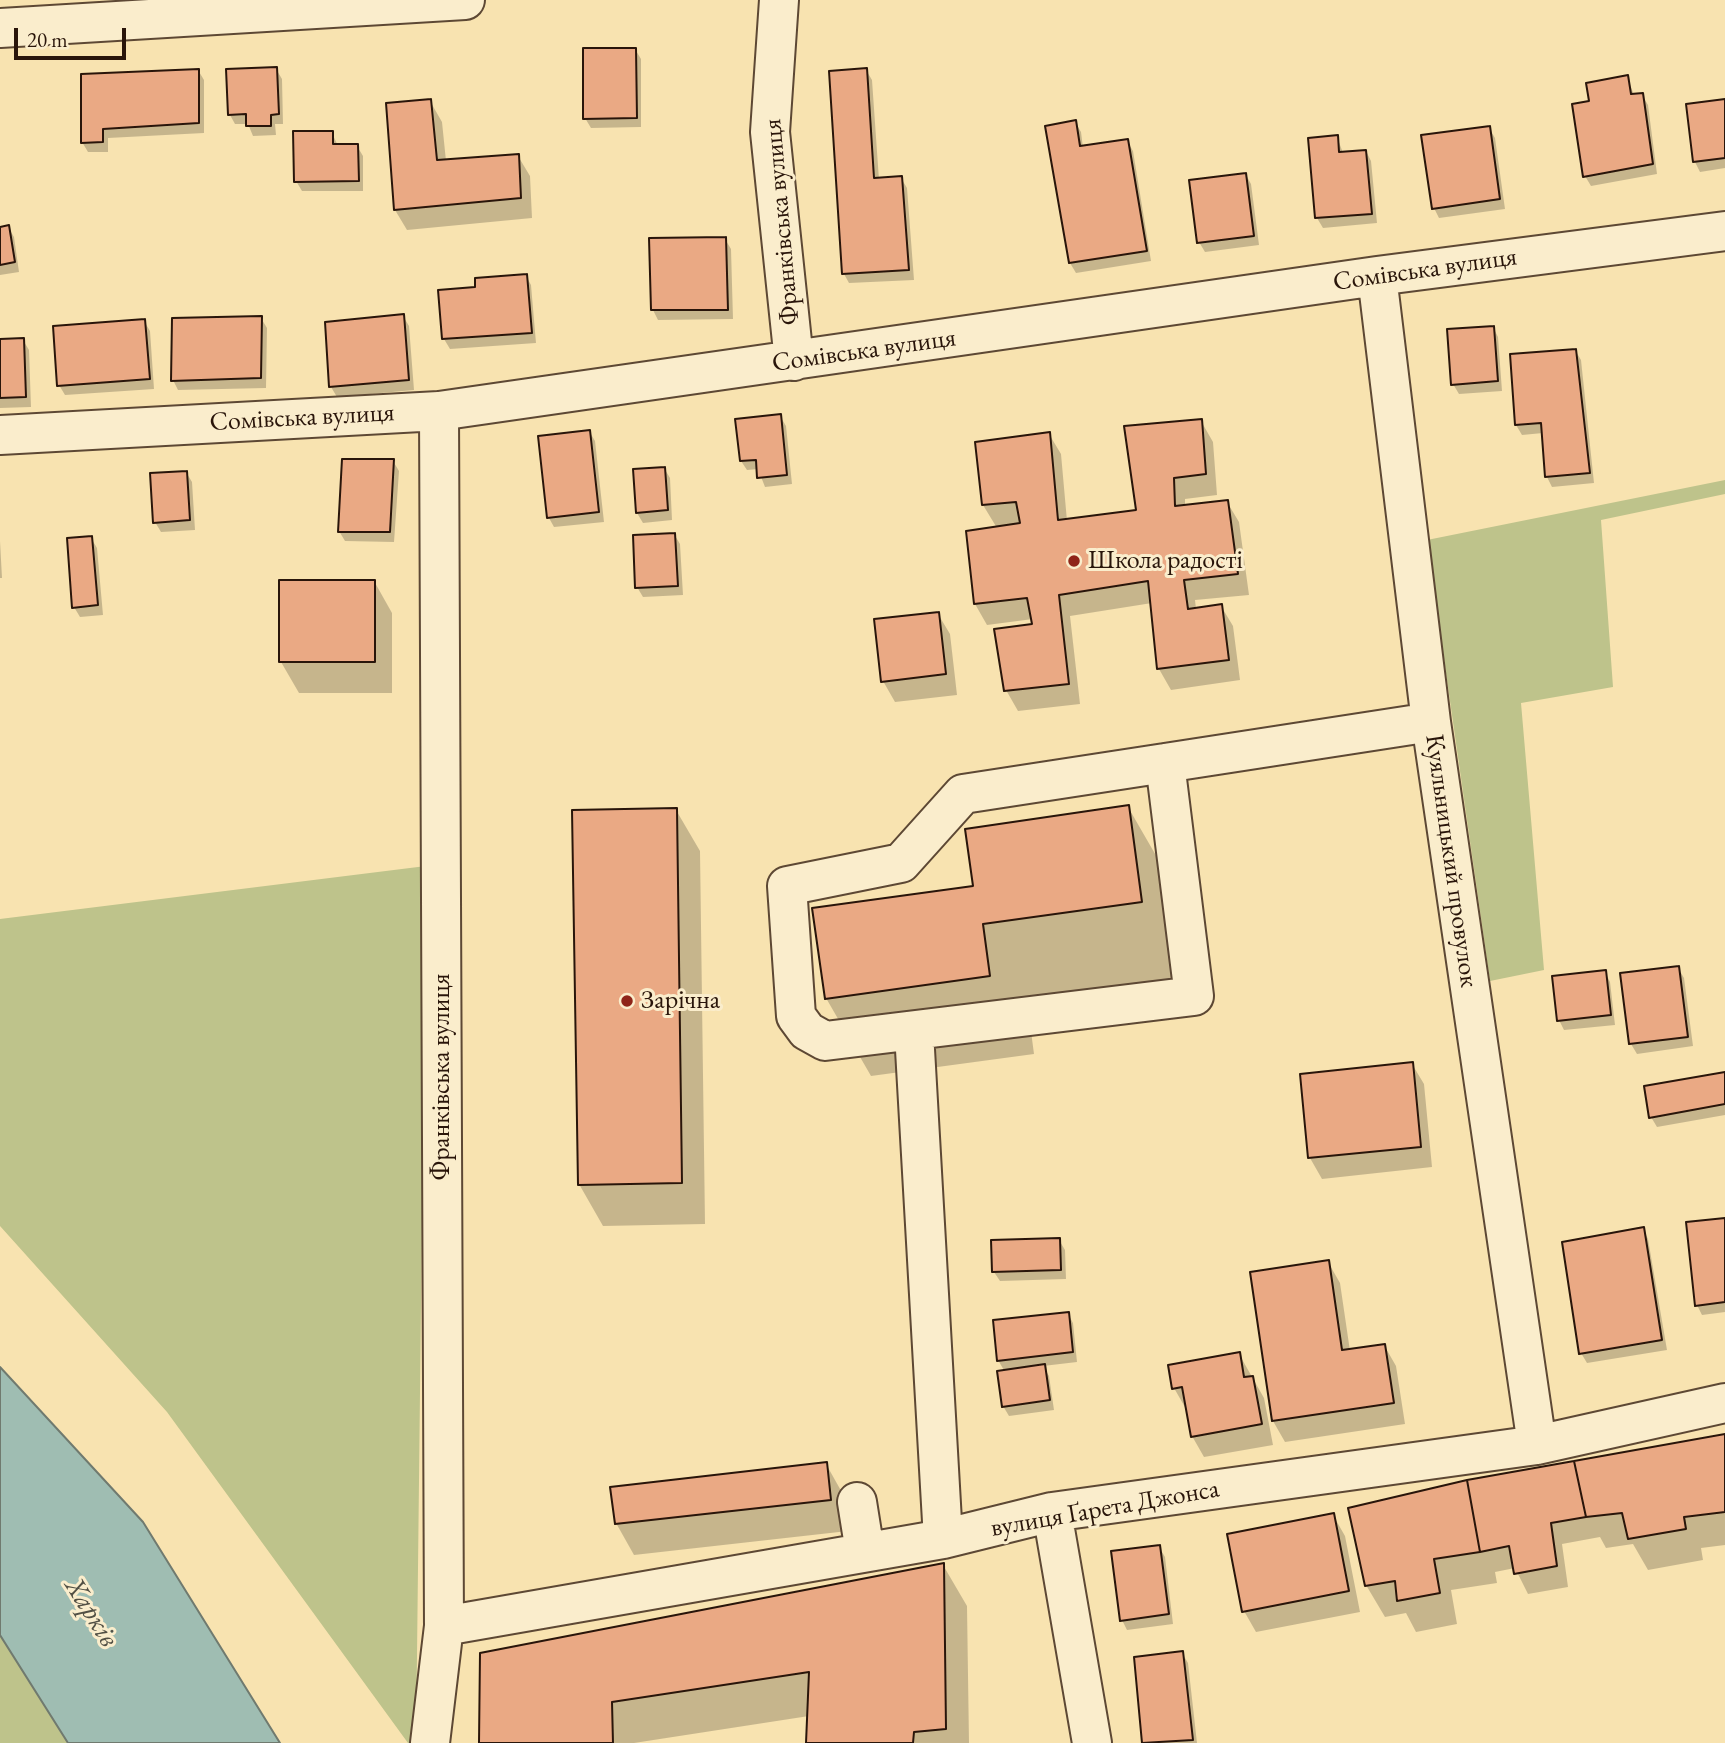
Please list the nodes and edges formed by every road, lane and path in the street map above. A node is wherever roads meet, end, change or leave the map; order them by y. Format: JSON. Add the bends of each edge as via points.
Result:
{"nodes":[{"id":1,"x":465,"y":0,"type":"edge"},
{"id":2,"x":779,"y":0,"type":"edge"},
{"id":3,"x":0,"y":28,"type":"edge"},
{"id":4,"x":1725,"y":231,"type":"edge"},
{"id":5,"x":1377,"y":276,"type":"junction"},
{"id":6,"x":794,"y":361,"type":"junction"},
{"id":7,"x":439,"y":411,"type":"junction"},
{"id":8,"x":0,"y":435,"type":"edge"},
{"id":9,"x":1431,"y":722,"type":"junction"},
{"id":10,"x":1165,"y":763,"type":"junction"},
{"id":11,"x":914,"y":1032,"type":"junction"},
{"id":12,"x":1725,"y":1403,"type":"edge"},
{"id":13,"x":1537,"y":1445,"type":"junction"},
{"id":14,"x":857,"y":1502,"type":"dead end"},
{"id":15,"x":1052,"y":1512,"type":"junction"},
{"id":16,"x":943,"y":1539,"type":"junction"},
{"id":17,"x":865,"y":1552,"type":"junction"},
{"id":18,"x":444,"y":1626,"type":"junction"},
{"id":19,"x":430,"y":1743,"type":"edge"},
{"id":20,"x":1092,"y":1743,"type":"edge"}],
"edges":[{"from":1,"to":3,"type":"street"},
{"from":2,"to":6,"type":"street","name":"Франківська вулиця","via":[[770,132]]},
{"from":4,"to":5,"type":"street","name":"Сомівська вулиця"},
{"from":5,"to":6,"type":"street","name":"Сомівська вулиця"},
{"from":5,"to":9,"type":"street","name":"Куяльницький провулок"},
{"from":6,"to":7,"type":"street","name":"Сомівська вулиця"},
{"from":7,"to":8,"type":"street","name":"Сомівська вулиця"},
{"from":7,"to":18,"type":"street","name":"Франківська вулиця"},
{"from":9,"to":10,"type":"street"},
{"from":9,"to":13,"type":"street","name":"Куяльницький провулок"},
{"from":10,"to":11,"type":"street","via":[[1194,996]]},
{"from":10,"to":11,"type":"street","via":[[963,794],[901,863],[787,886],[796,1016],[807,1031],[825,1041]]},
{"from":11,"to":16,"type":"street"},
{"from":12,"to":13,"type":"street","name":"вулиця Ґарета Джонса"},
{"from":13,"to":15,"type":"street","name":"вулиця Ґарета Джонса"},
{"from":14,"to":17,"type":"street"},
{"from":15,"to":16,"type":"street","name":"вулиця Ґарета Джонса"},
{"from":15,"to":20,"type":"street"},
{"from":16,"to":17,"type":"street","name":"вулиця Ґарета Джонса"},
{"from":17,"to":18,"type":"street","name":"вулиця Ґарета Джонса"},
{"from":18,"to":19,"type":"street","name":"Франківська вулиця"}]}
